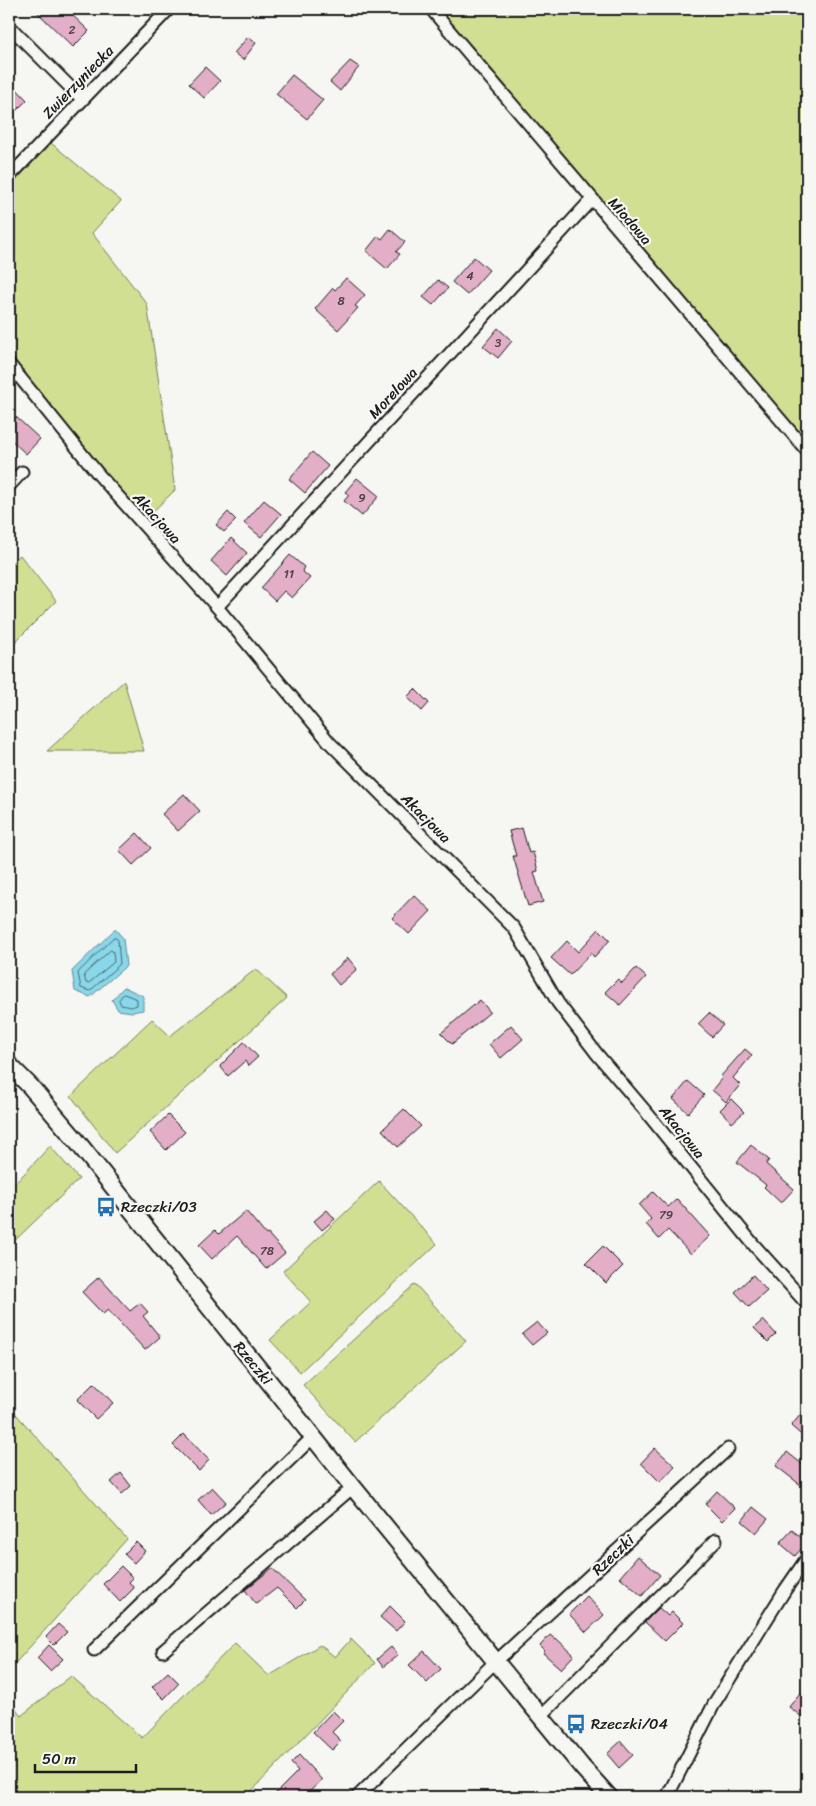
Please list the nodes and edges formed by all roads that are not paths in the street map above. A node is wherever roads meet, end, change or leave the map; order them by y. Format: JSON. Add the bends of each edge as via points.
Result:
{"nodes":[{"id":1,"x":169,"y":9,"type":"edge"},
{"id":2,"x":431,"y":9,"type":"edge"},
{"id":3,"x":9,"y":26,"type":"edge"},
{"id":4,"x":82,"y":99,"type":"junction"},
{"id":5,"x":9,"y":177,"type":"edge"},
{"id":6,"x":592,"y":199,"type":"junction"},
{"id":7,"x":9,"y":364,"type":"edge"},
{"id":8,"x":807,"y":451,"type":"edge"},
{"id":9,"x":22,"y":472,"type":"dead end"},
{"id":10,"x":9,"y":486,"type":"edge"},
{"id":11,"x":217,"y":607,"type":"junction"},
{"id":12,"x":9,"y":1065,"type":"edge"},
{"id":13,"x":807,"y":1304,"type":"edge"},
{"id":14,"x":313,"y":1437,"type":"junction"},
{"id":15,"x":728,"y":1449,"type":"dead end"},
{"id":16,"x":354,"y":1488,"type":"junction"},
{"id":17,"x":716,"y":1540,"type":"dead end"},
{"id":18,"x":807,"y":1558,"type":"edge"},
{"id":19,"x":94,"y":1650,"type":"dead end"},
{"id":20,"x":163,"y":1651,"type":"dead end"},
{"id":21,"x":497,"y":1661,"type":"junction"},
{"id":22,"x":541,"y":1716,"type":"junction"},
{"id":23,"x":357,"y":1797,"type":"edge"},
{"id":24,"x":609,"y":1797,"type":"edge"},
{"id":25,"x":667,"y":1797,"type":"edge"}],
"edges":[{"from":1,"to":4,"type":"street","name":"Zwierzyniecka"},
{"from":2,"to":6,"type":"street","name":"Miodowa"},
{"from":3,"to":4,"type":"street"},
{"from":4,"to":5,"type":"street","name":"Zwierzyniecka"},
{"from":6,"to":8,"type":"street","name":"Miodowa"},
{"from":6,"to":11,"type":"street","name":"Morelowa"},
{"from":7,"to":11,"type":"street","name":"Akacjowa","via":[[99,475]]},
{"from":9,"to":10,"type":"street"},
{"from":11,"to":13,"type":"street","name":"Akacjowa","via":[[330,743],[514,928],[558,1002],[597,1054],[753,1244]]},
{"from":12,"to":14,"type":"main road","name":"Rzeczki","via":[[80,1146]]},
{"from":14,"to":16,"type":"main road","name":"Rzeczki"},
{"from":14,"to":19,"type":"street"},
{"from":15,"to":21,"type":"street","name":"Rzeczki"},
{"from":16,"to":20,"type":"street"},
{"from":16,"to":21,"type":"main road","name":"Rzeczki"},
{"from":17,"to":22,"type":"street"},
{"from":18,"to":25,"type":"street","via":[[715,1702]]},
{"from":21,"to":22,"type":"main road","name":"Rzeczki"},
{"from":21,"to":23,"type":"street","name":"Rzeczki"},
{"from":22,"to":24,"type":"main road","name":"Rzeczki"}]}
